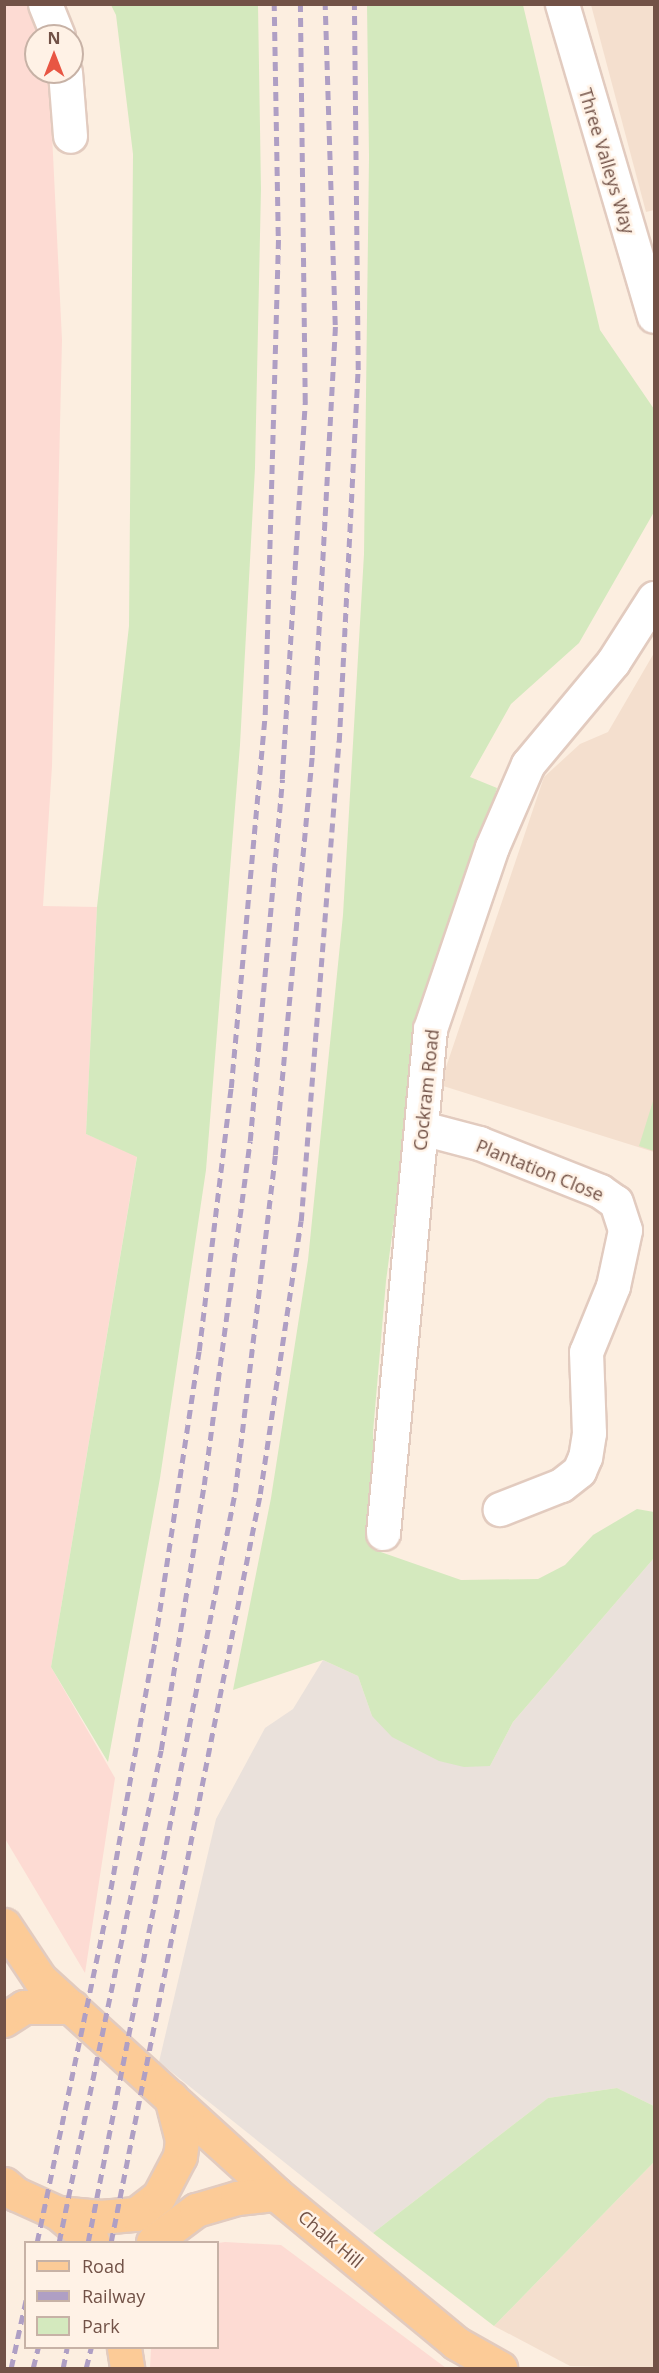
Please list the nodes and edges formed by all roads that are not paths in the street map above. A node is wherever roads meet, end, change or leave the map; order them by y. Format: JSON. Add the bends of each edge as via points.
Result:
{"nodes":[{"id":1,"x":45,"y":4,"type":"edge"},
{"id":2,"x":561,"y":4,"type":"edge"},
{"id":3,"x":53,"y":24,"type":"edge"},
{"id":4,"x":66,"y":84,"type":"edge"},
{"id":5,"x":70,"y":136,"type":"dead end"},
{"id":6,"x":654,"y":316,"type":"edge"},
{"id":7,"x":654,"y":598,"type":"edge"},
{"id":8,"x":422,"y":1128,"type":"junction"},
{"id":9,"x":500,"y":1509,"type":"dead end"},
{"id":10,"x":383,"y":1533,"type":"dead end"},
{"id":11,"x":4,"y":1925,"type":"edge"},
{"id":12,"x":72,"y":2007,"type":"junction"},
{"id":13,"x":4,"y":2020,"type":"edge"},
{"id":14,"x":171,"y":2097,"type":"junction"},
{"id":15,"x":8,"y":2190,"type":"edge"},
{"id":16,"x":276,"y":2194,"type":"junction"},
{"id":17,"x":58,"y":2213,"type":"junction"},
{"id":18,"x":92,"y":2241,"type":"edge"},
{"id":19,"x":154,"y":2241,"type":"edge"},
{"id":20,"x":124,"y":2349,"type":"edge"},
{"id":21,"x":128,"y":2368,"type":"edge"},
{"id":22,"x":500,"y":2368,"type":"edge"}],
"edges":[{"from":1,"to":3,"type":"street"},
{"from":2,"to":6,"type":"street","name":"Three Valleys Way"},
{"from":4,"to":5,"type":"street"},
{"from":7,"to":8,"type":"street","name":"Cockram Road","via":[[613,662],[528,764],[492,847],[430,1029]]},
{"from":8,"to":9,"type":"street","name":"Plantation Close","via":[[479,1143],[600,1191],[616,1202],[625,1230],[613,1286],[586,1352],[589,1433],[579,1471],[561,1485]]},
{"from":8,"to":10,"type":"street","name":"Cockram Road"},
{"from":11,"to":12,"type":"main road","name":"Chalk Hill","via":[[40,1979]]},
{"from":12,"to":13,"type":"main road","via":[[24,2007]]},
{"from":12,"to":14,"type":"main road","name":"Chalk Hill"},
{"from":14,"to":16,"type":"main road","name":"Chalk Hill"},
{"from":14,"to":17,"type":"main road","via":[[181,2148],[173,2175],[159,2196],[136,2214],[100,2217]]},
{"from":15,"to":17,"type":"main road"},
{"from":16,"to":19,"type":"main road","via":[[237,2198],[196,2210]]},
{"from":16,"to":22,"type":"main road","name":"Chalk Hill","via":[[456,2343]]},
{"from":17,"to":18,"type":"main road"},
{"from":20,"to":21,"type":"main road"}]}
